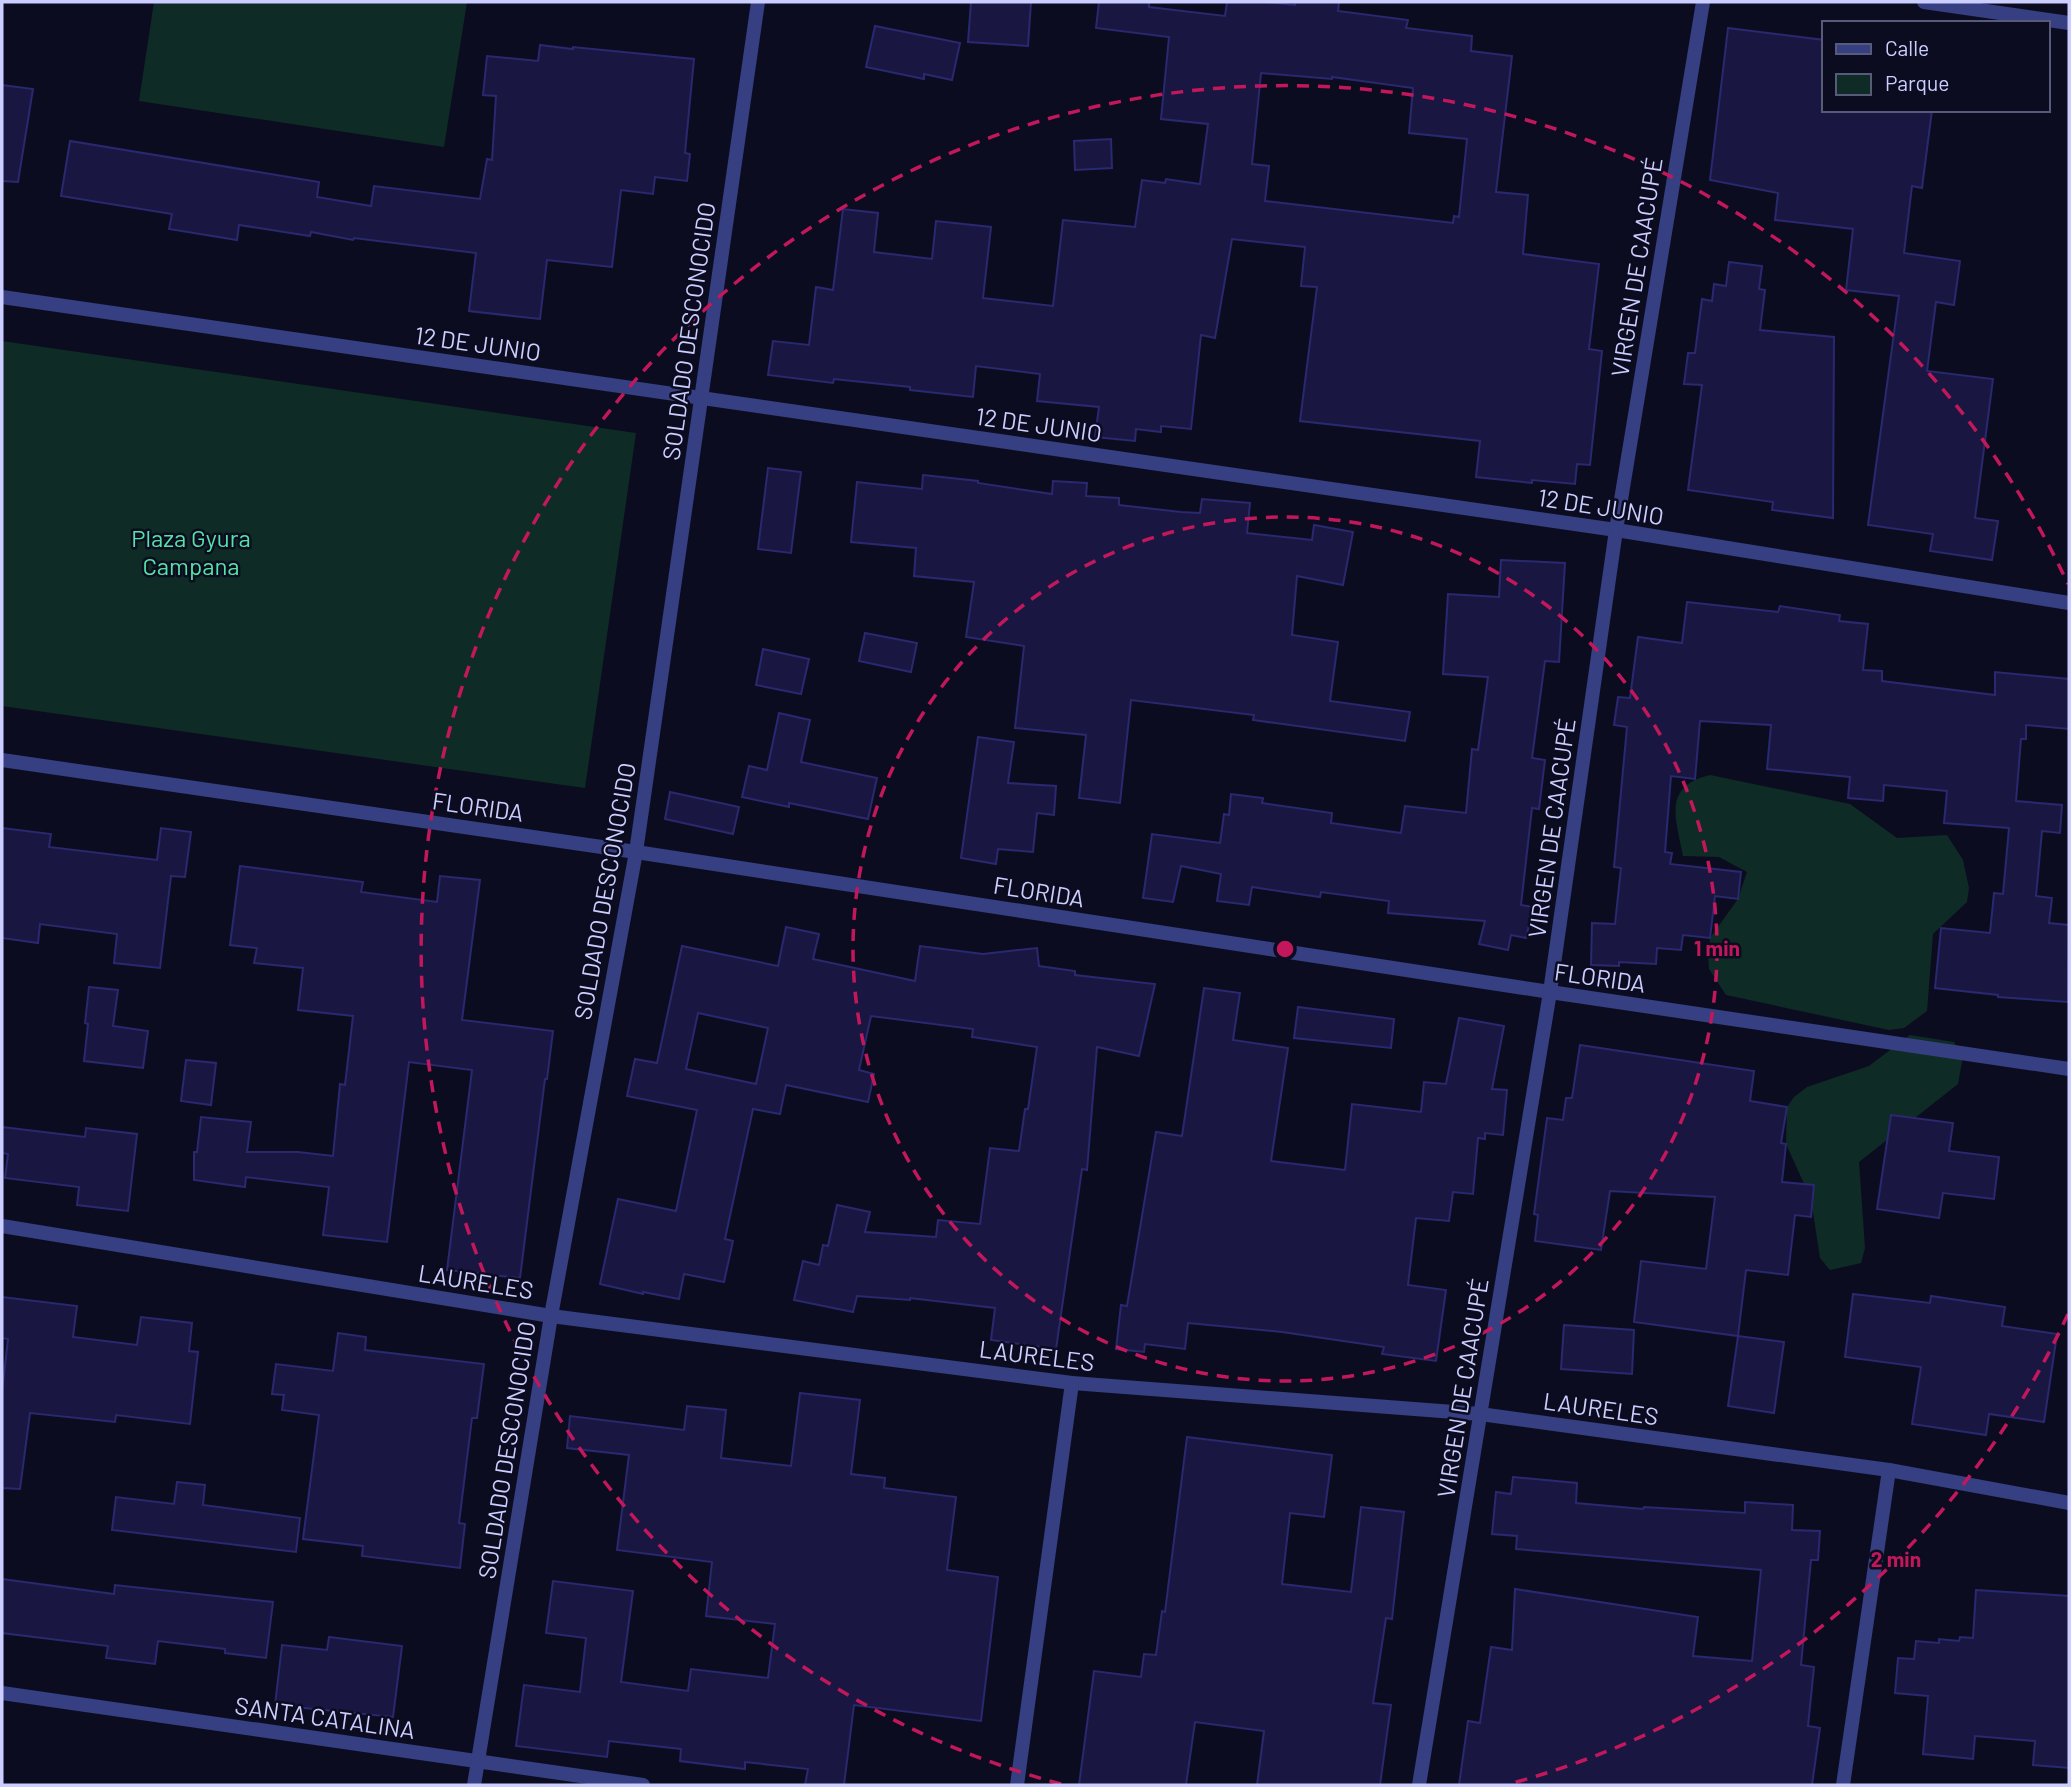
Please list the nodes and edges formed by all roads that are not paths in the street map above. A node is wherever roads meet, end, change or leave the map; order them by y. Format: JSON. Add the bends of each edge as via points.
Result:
{"nodes":[{"id":1,"x":758,"y":2,"type":"edge"},
{"id":2,"x":1703,"y":2,"type":"edge"},
{"id":3,"x":1924,"y":2,"type":"edge"},
{"id":4,"x":2069,"y":23,"type":"edge"},
{"id":5,"x":2,"y":297,"type":"edge"},
{"id":6,"x":701,"y":399,"type":"junction"},
{"id":7,"x":1616,"y":530,"type":"junction"},
{"id":8,"x":2069,"y":603,"type":"edge"},
{"id":9,"x":2,"y":760,"type":"edge"},
{"id":10,"x":636,"y":852,"type":"junction"},
{"id":11,"x":1550,"y":992,"type":"junction"},
{"id":12,"x":2069,"y":1069,"type":"edge"},
{"id":13,"x":2,"y":1226,"type":"edge"},
{"id":14,"x":551,"y":1316,"type":"junction"},
{"id":15,"x":1072,"y":1383,"type":"junction"},
{"id":16,"x":1480,"y":1414,"type":"junction"},
{"id":17,"x":1889,"y":1470,"type":"junction"},
{"id":18,"x":2069,"y":1503,"type":"edge"},
{"id":19,"x":2,"y":1693,"type":"edge"},
{"id":20,"x":477,"y":1762,"type":"junction"},
{"id":21,"x":474,"y":1785,"type":"edge"},
{"id":22,"x":642,"y":1785,"type":"edge"},
{"id":23,"x":1017,"y":1785,"type":"edge"},
{"id":24,"x":1419,"y":1785,"type":"edge"},
{"id":25,"x":1843,"y":1785,"type":"edge"}],
"edges":[{"from":1,"to":6,"type":"street","name":"SOLDADO DESCONOCIDO"},
{"from":2,"to":7,"type":"street","name":"VIRGEN DE CAACUPÉ"},
{"from":3,"to":4,"type":"street"},
{"from":5,"to":6,"type":"street","name":"12 DE JUNIO"},
{"from":6,"to":7,"type":"street","name":"12 DE JUNIO"},
{"from":6,"to":10,"type":"street","name":"SOLDADO DESCONOCIDO"},
{"from":7,"to":8,"type":"street","name":"12 DE JUNIO"},
{"from":7,"to":11,"type":"street","name":"VIRGEN DE CAACUPÉ"},
{"from":9,"to":10,"type":"street","name":"FLORIDA"},
{"from":10,"to":11,"type":"street","name":"FLORIDA"},
{"from":10,"to":14,"type":"street","name":"SOLDADO DESCONOCIDO"},
{"from":11,"to":12,"type":"street","name":"FLORIDA"},
{"from":11,"to":16,"type":"street","name":"VIRGEN DE CAACUPÉ"},
{"from":13,"to":14,"type":"street","name":"LAURELES"},
{"from":14,"to":15,"type":"street","name":"LAURELES"},
{"from":14,"to":20,"type":"street","name":"SOLDADO DESCONOCIDO"},
{"from":15,"to":16,"type":"street","name":"LAURELES"},
{"from":15,"to":23,"type":"street"},
{"from":16,"to":17,"type":"street","name":"LAURELES"},
{"from":16,"to":24,"type":"street","name":"VIRGEN DE CAACUPÉ"},
{"from":17,"to":18,"type":"street","name":"LAURELES"},
{"from":17,"to":25,"type":"street"},
{"from":19,"to":20,"type":"street","name":"SANTA CATALINA"},
{"from":20,"to":21,"type":"street","name":"SOLDADO DESCONOCIDO"},
{"from":20,"to":22,"type":"street","name":"SANTA CATALINA"}]}
